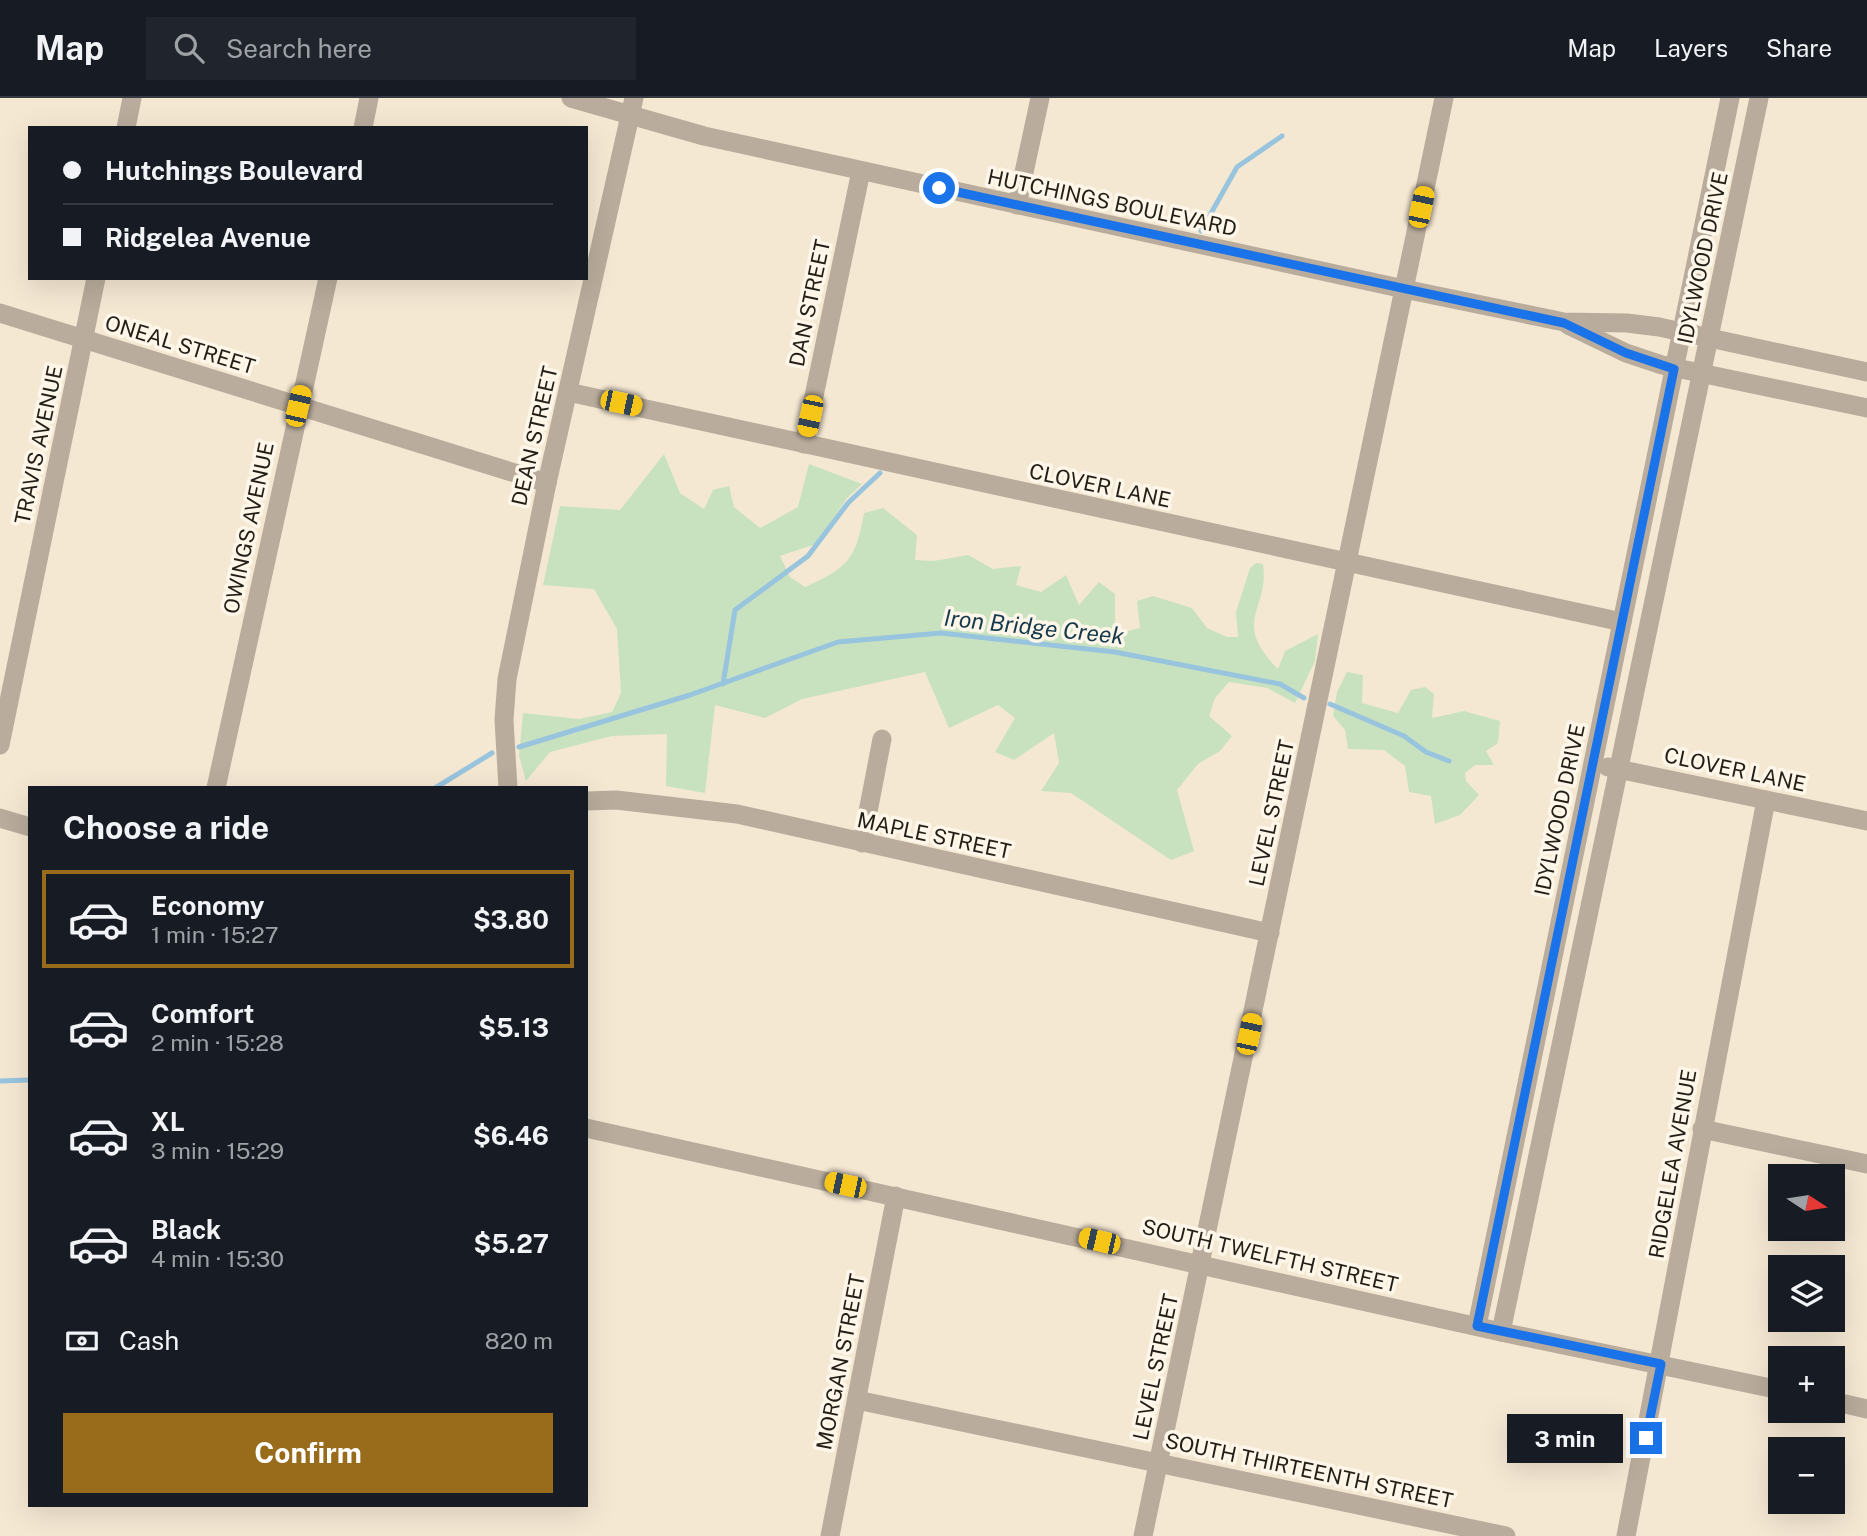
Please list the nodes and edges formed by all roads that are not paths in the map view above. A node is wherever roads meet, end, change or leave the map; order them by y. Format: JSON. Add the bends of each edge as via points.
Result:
{"nodes":[{"id":1,"x":132,"y":98,"type":"edge"},
{"id":2,"x":369,"y":98,"type":"edge"},
{"id":3,"x":571,"y":98,"type":"edge"},
{"id":4,"x":1040,"y":98,"type":"edge"},
{"id":5,"x":1444,"y":98,"type":"edge"},
{"id":6,"x":1730,"y":98,"type":"edge"},
{"id":7,"x":1759,"y":98,"type":"edge"},
{"id":8,"x":631,"y":107,"type":"edge"},
{"id":9,"x":126,"y":126,"type":"edge"},
{"id":10,"x":362,"y":126,"type":"edge"},
{"id":11,"x":861,"y":171,"type":"junction"},
{"id":12,"x":1017,"y":205,"type":"junction"},
{"id":13,"x":96,"y":280,"type":"edge"},
{"id":14,"x":328,"y":280,"type":"edge"},
{"id":15,"x":1404,"y":289,"type":"junction"},
{"id":16,"x":0,"y":313,"type":"edge"},
{"id":17,"x":1564,"y":323,"type":"junction"},
{"id":18,"x":1681,"y":332,"type":"junction"},
{"id":19,"x":1709,"y":338,"type":"junction"},
{"id":20,"x":84,"y":339,"type":"junction"},
{"id":21,"x":1674,"y":369,"type":"junction"},
{"id":22,"x":1867,"y":372,"type":"edge"},
{"id":23,"x":1702,"y":374,"type":"junction"},
{"id":24,"x":568,"y":392,"type":"junction"},
{"id":25,"x":298,"y":406,"type":"junction"},
{"id":26,"x":1867,"y":408,"type":"edge"},
{"id":27,"x":804,"y":444,"type":"junction"},
{"id":28,"x":547,"y":483,"type":"junction"},
{"id":29,"x":1347,"y":564,"type":"junction"},
{"id":30,"x":1622,"y":622,"type":"junction"},
{"id":31,"x":882,"y":739,"type":"dead end"},
{"id":32,"x":0,"y":745,"type":"edge"},
{"id":33,"x":1594,"y":764,"type":"junction"},
{"id":34,"x":1620,"y":769,"type":"junction"},
{"id":35,"x":216,"y":786,"type":"edge"},
{"id":36,"x":508,"y":786,"type":"edge"},
{"id":37,"x":1766,"y":800,"type":"junction"},
{"id":38,"x":588,"y":801,"type":"edge"},
{"id":39,"x":1866,"y":816,"type":"edge"},
{"id":40,"x":0,"y":818,"type":"edge"},
{"id":41,"x":28,"y":826,"type":"edge"},
{"id":42,"x":862,"y":843,"type":"junction"},
{"id":43,"x":1270,"y":933,"type":"junction"},
{"id":44,"x":588,"y":1128,"type":"edge"},
{"id":45,"x":1702,"y":1129,"type":"junction"},
{"id":46,"x":1867,"y":1164,"type":"edge"},
{"id":47,"x":896,"y":1196,"type":"junction"},
{"id":48,"x":1200,"y":1263,"type":"junction"},
{"id":49,"x":1477,"y":1326,"type":"junction"},
{"id":50,"x":1501,"y":1332,"type":"junction"},
{"id":51,"x":1661,"y":1364,"type":"junction"},
{"id":52,"x":1768,"y":1387,"type":"edge"},
{"id":53,"x":856,"y":1400,"type":"junction"},
{"id":54,"x":1845,"y":1404,"type":"edge"},
{"id":55,"x":1867,"y":1409,"type":"edge"},
{"id":56,"x":1159,"y":1462,"type":"junction"},
{"id":57,"x":830,"y":1536,"type":"edge"},
{"id":58,"x":1143,"y":1536,"type":"edge"},
{"id":59,"x":1506,"y":1536,"type":"edge"},
{"id":60,"x":1626,"y":1536,"type":"edge"}],
"edges":[{"from":1,"to":9,"type":"street"},
{"from":2,"to":10,"type":"street"},
{"from":3,"to":8,"type":"street","name":"HUTCHINGS BOULEVARD"},
{"from":4,"to":12,"type":"street"},
{"from":5,"to":15,"type":"street","name":"LEVEL STREET"},
{"from":6,"to":18,"type":"street","name":"IDYLWOOD DRIVE"},
{"from":7,"to":19,"type":"street","name":"IDYLWOOD DRIVE"},
{"from":8,"to":11,"type":"street","name":"HUTCHINGS BOULEVARD"},
{"from":8,"to":24,"type":"street","name":"DEAN STREET"},
{"from":11,"to":12,"type":"street","name":"HUTCHINGS BOULEVARD"},
{"from":11,"to":27,"type":"street","name":"DAN STREET"},
{"from":12,"to":15,"type":"street","name":"HUTCHINGS BOULEVARD"},
{"from":13,"to":20,"type":"street","name":"TRAVIS AVENUE"},
{"from":14,"to":25,"type":"street","name":"OWINGS AVENUE"},
{"from":15,"to":17,"type":"street","name":"HUTCHINGS BOULEVARD"},
{"from":15,"to":29,"type":"street","name":"LEVEL STREET"},
{"from":16,"to":20,"type":"street","name":"ONEAL STREET"},
{"from":17,"to":18,"type":"street","name":"HUTCHINGS BOULEVARD","via":[[1627,323]]},
{"from":17,"to":21,"type":"street","name":"HUTCHINGS BOULEVARD","via":[[1626,353]]},
{"from":18,"to":19,"type":"street","name":"HUTCHINGS BOULEVARD"},
{"from":18,"to":21,"type":"street","name":"IDYLWOOD DRIVE"},
{"from":19,"to":22,"type":"street","name":"HUTCHINGS BOULEVARD"},
{"from":19,"to":23,"type":"street","name":"IDYLWOOD DRIVE"},
{"from":20,"to":25,"type":"street","name":"ONEAL STREET"},
{"from":20,"to":32,"type":"street","name":"TRAVIS AVENUE"},
{"from":21,"to":23,"type":"street","name":"HUTCHINGS BOULEVARD"},
{"from":21,"to":30,"type":"street","name":"IDYLWOOD DRIVE"},
{"from":23,"to":26,"type":"street","name":"HUTCHINGS BOULEVARD"},
{"from":23,"to":34,"type":"street","name":"IDYLWOOD DRIVE"},
{"from":24,"to":27,"type":"street","name":"CLOVER LANE"},
{"from":24,"to":28,"type":"street","name":"DEAN STREET"},
{"from":25,"to":28,"type":"street","name":"ONEAL STREET"},
{"from":25,"to":35,"type":"street","name":"OWINGS AVENUE"},
{"from":27,"to":29,"type":"street","name":"CLOVER LANE"},
{"from":28,"to":36,"type":"street","name":"DEAN STREET","via":[[504,702]]},
{"from":29,"to":30,"type":"street","name":"CLOVER LANE"},
{"from":29,"to":43,"type":"street","name":"LEVEL STREET"},
{"from":30,"to":33,"type":"street","name":"IDYLWOOD DRIVE"},
{"from":31,"to":42,"type":"street"},
{"from":33,"to":34,"type":"street","name":"CLOVER LANE"},
{"from":33,"to":49,"type":"street","name":"IDYLWOOD DRIVE"},
{"from":34,"to":37,"type":"street","name":"CLOVER LANE"},
{"from":34,"to":50,"type":"street","name":"IDYLWOOD DRIVE"},
{"from":37,"to":39,"type":"street","name":"CLOVER LANE"},
{"from":37,"to":45,"type":"street","name":"RIDGELEA AVENUE"},
{"from":38,"to":42,"type":"street","name":"MAPLE STREET","via":[[737,814]]},
{"from":40,"to":41,"type":"street"},
{"from":42,"to":43,"type":"street","name":"MAPLE STREET"},
{"from":43,"to":48,"type":"street","name":"LEVEL STREET"},
{"from":44,"to":47,"type":"street","name":"SOUTH TWELFTH STREET"},
{"from":45,"to":46,"type":"street"},
{"from":45,"to":51,"type":"street","name":"RIDGELEA AVENUE"},
{"from":47,"to":48,"type":"street","name":"SOUTH TWELFTH STREET"},
{"from":47,"to":53,"type":"street","name":"MORGAN STREET"},
{"from":48,"to":49,"type":"street","name":"SOUTH TWELFTH STREET"},
{"from":48,"to":56,"type":"street","name":"LEVEL STREET"},
{"from":49,"to":50,"type":"street","name":"SOUTH TWELFTH STREET"},
{"from":50,"to":51,"type":"street","name":"SOUTH TWELFTH STREET"},
{"from":51,"to":52,"type":"street","name":"SOUTH TWELFTH STREET"},
{"from":51,"to":60,"type":"street","name":"RIDGELEA AVENUE"},
{"from":53,"to":56,"type":"street","name":"SOUTH THIRTEENTH STREET"},
{"from":53,"to":57,"type":"street","name":"MORGAN STREET"},
{"from":54,"to":55,"type":"street"},
{"from":56,"to":58,"type":"street","name":"LEVEL STREET"},
{"from":56,"to":59,"type":"street","name":"SOUTH THIRTEENTH STREET"}]}
